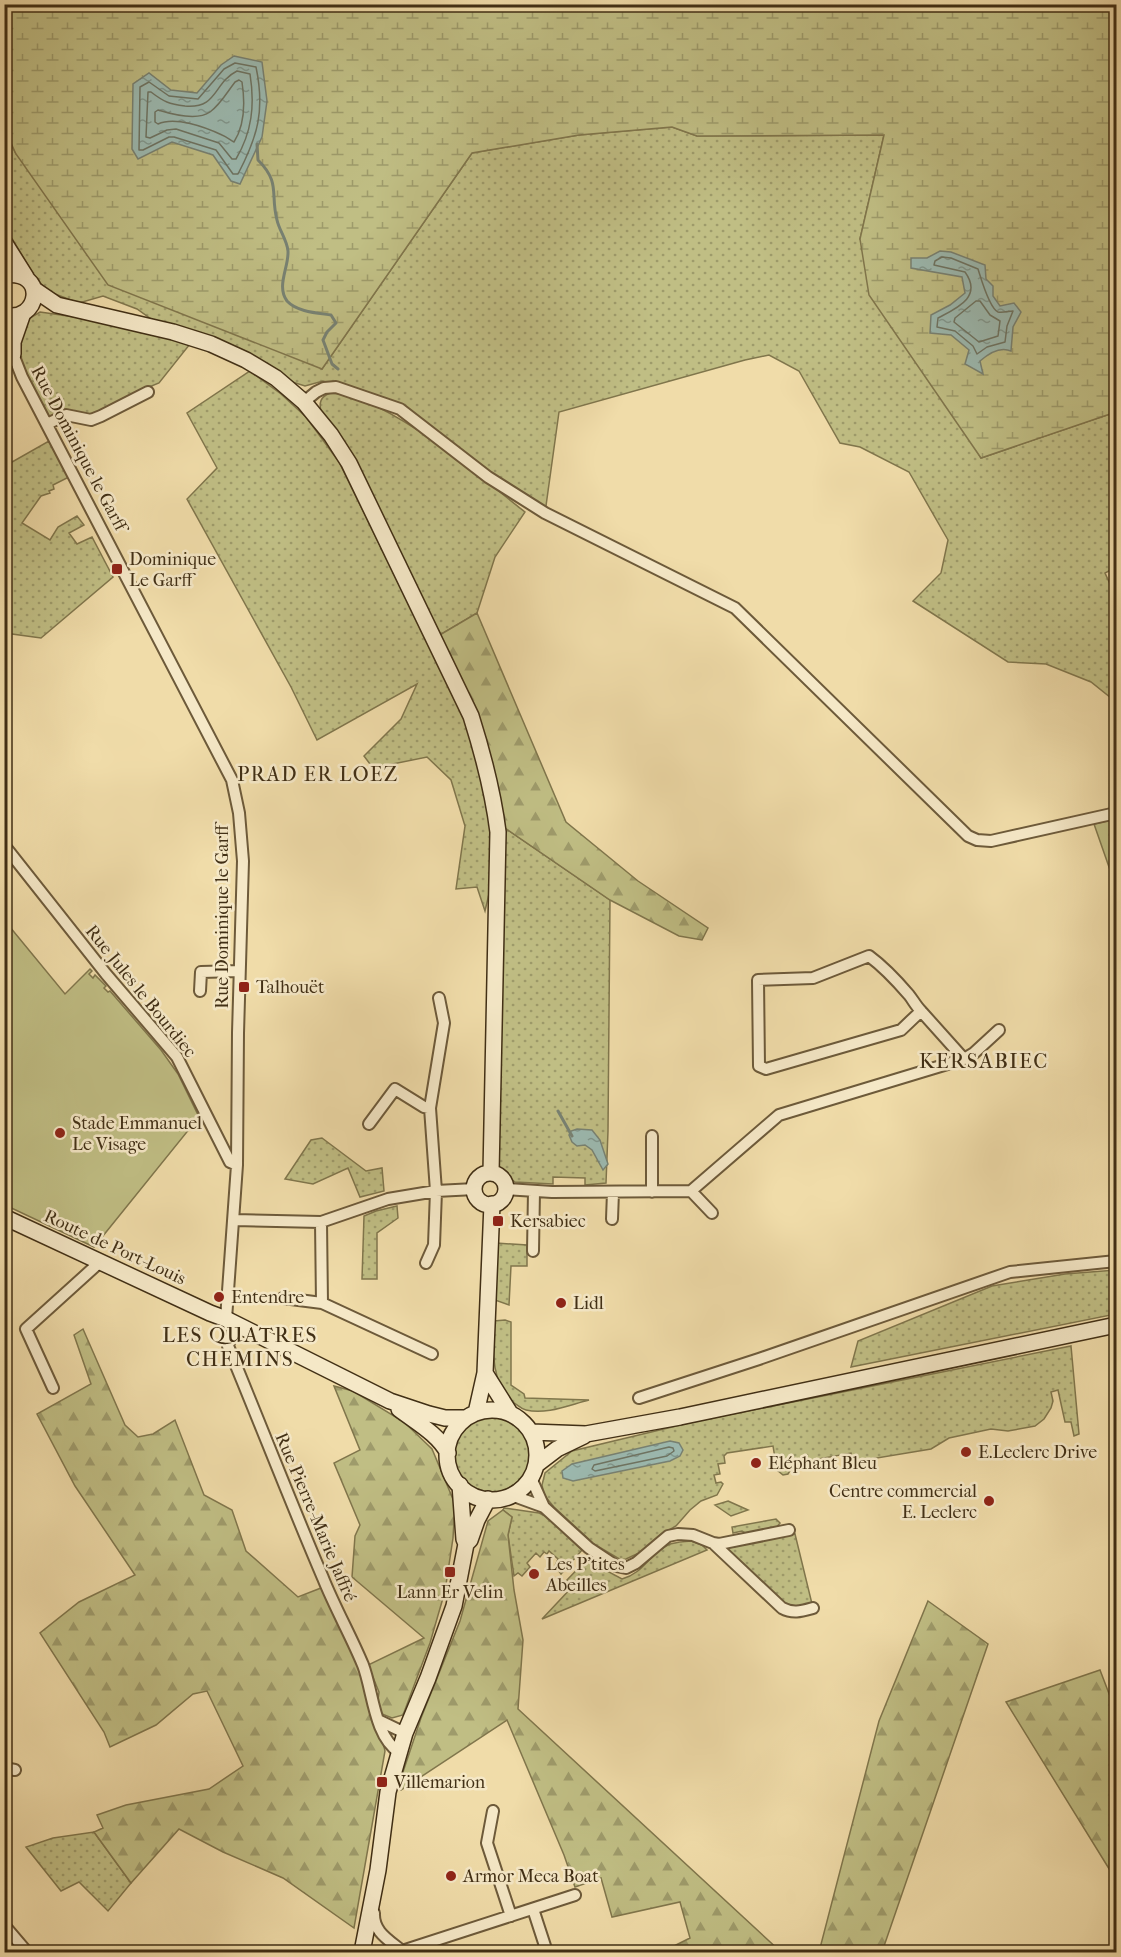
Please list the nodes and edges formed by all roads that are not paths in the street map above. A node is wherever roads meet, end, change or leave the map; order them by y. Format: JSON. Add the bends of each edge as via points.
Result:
{"nodes":[{"id":1,"x":5,"y":243,"type":"edge"},
{"id":2,"x":5,"y":275,"type":"edge"},
{"id":3,"x":26,"y":277,"type":"junction"},
{"id":4,"x":34,"y":290,"type":"junction"},
{"id":5,"x":57,"y":305,"type":"junction"},
{"id":6,"x":27,"y":310,"type":"junction"},
{"id":7,"x":4,"y":315,"type":"edge"},
{"id":8,"x":10,"y":353,"type":"edge"},
{"id":9,"x":148,"y":392,"type":"dead end"},
{"id":10,"x":304,"y":402,"type":"junction"},
{"id":11,"x":46,"y":424,"type":"junction"},
{"id":12,"x":1116,"y":813,"type":"edge"},
{"id":13,"x":4,"y":845,"type":"edge"},
{"id":14,"x":239,"y":971,"type":"junction"},
{"id":15,"x":200,"y":991,"type":"dead end"},
{"id":16,"x":439,"y":998,"type":"dead end"},
{"id":17,"x":921,"y":1011,"type":"junction"},
{"id":18,"x":999,"y":1030,"type":"dead end"},
{"id":19,"x":964,"y":1059,"type":"junction"},
{"id":20,"x":429,"y":1108,"type":"junction"},
{"id":21,"x":369,"y":1124,"type":"dead end"},
{"id":22,"x":652,"y":1136,"type":"dead end"},
{"id":23,"x":237,"y":1165,"type":"junction"},
{"id":24,"x":491,"y":1173,"type":"junction"},
{"id":25,"x":475,"y":1189,"type":"junction"},
{"id":26,"x":506,"y":1189,"type":"junction"},
{"id":27,"x":436,"y":1191,"type":"junction"},
{"id":28,"x":534,"y":1191,"type":"junction"},
{"id":29,"x":691,"y":1191,"type":"junction"},
{"id":30,"x":613,"y":1192,"type":"junction"},
{"id":31,"x":652,"y":1192,"type":"junction"},
{"id":32,"x":492,"y":1204,"type":"junction"},
{"id":33,"x":712,"y":1214,"type":"dead end"},
{"id":34,"x":4,"y":1217,"type":"edge"},
{"id":35,"x":612,"y":1219,"type":"dead end"},
{"id":36,"x":234,"y":1220,"type":"junction"},
{"id":37,"x":321,"y":1222,"type":"junction"},
{"id":38,"x":533,"y":1251,"type":"dead end"},
{"id":39,"x":1116,"y":1261,"type":"edge"},
{"id":40,"x":100,"y":1262,"type":"junction"},
{"id":41,"x":426,"y":1263,"type":"dead end"},
{"id":42,"x":283,"y":1298,"type":"dead end"},
{"id":43,"x":322,"y":1303,"type":"junction"},
{"id":44,"x":230,"y":1322,"type":"junction"},
{"id":45,"x":1116,"y":1325,"type":"edge"},
{"id":46,"x":432,"y":1354,"type":"dead end"},
{"id":47,"x":485,"y":1373,"type":"junction"},
{"id":48,"x":53,"y":1388,"type":"dead end"},
{"id":49,"x":639,"y":1398,"type":"dead end"},
{"id":50,"x":390,"y":1401,"type":"junction"},
{"id":51,"x":510,"y":1413,"type":"junction"},
{"id":52,"x":471,"y":1415,"type":"junction"},
{"id":53,"x":531,"y":1432,"type":"junction"},
{"id":54,"x":586,"y":1434,"type":"junction"},
{"id":55,"x":448,"y":1454,"type":"junction"},
{"id":56,"x":533,"y":1471,"type":"junction"},
{"id":57,"x":460,"y":1485,"type":"junction"},
{"id":58,"x":511,"y":1495,"type":"junction"},
{"id":59,"x":488,"y":1499,"type":"junction"},
{"id":60,"x":544,"y":1507,"type":"junction"},
{"id":61,"x":789,"y":1530,"type":"dead end"},
{"id":62,"x":712,"y":1543,"type":"junction"},
{"id":63,"x":466,"y":1544,"type":"junction"},
{"id":64,"x":813,"y":1608,"type":"dead end"},
{"id":65,"x":378,"y":1720,"type":"junction"},
{"id":66,"x":405,"y":1733,"type":"junction"},
{"id":67,"x":399,"y":1752,"type":"junction"},
{"id":68,"x":493,"y":1811,"type":"dead end"},
{"id":69,"x":375,"y":1890,"type":"junction"},
{"id":70,"x":575,"y":1895,"type":"dead end"},
{"id":71,"x":533,"y":1909,"type":"junction"},
{"id":72,"x":511,"y":1916,"type":"junction"},
{"id":73,"x":4,"y":1925,"type":"edge"},
{"id":74,"x":364,"y":1949,"type":"edge"},
{"id":75,"x":416,"y":1950,"type":"edge"},
{"id":76,"x":399,"y":1952,"type":"edge"},
{"id":77,"x":27,"y":1953,"type":"edge"},
{"id":78,"x":547,"y":1953,"type":"edge"}],
"edges":[{"from":1,"to":2,"type":"main road"},
{"from":1,"to":3,"type":"main road"},
{"from":2,"to":3,"type":"main road"},
{"from":3,"to":4,"type":"main road"},
{"from":4,"to":5,"type":"main road"},
{"from":4,"to":6,"type":"main road","via":[[35,298]]},
{"from":5,"to":6,"type":"main road"},
{"from":5,"to":10,"type":"main road","via":[[211,344],[266,372]]},
{"from":6,"to":7,"type":"main road"},
{"from":6,"to":8,"type":"main road"},
{"from":7,"to":8,"type":"main road"},
{"from":8,"to":11,"type":"street","name":"Rue Dominique le Garff"},
{"from":9,"to":11,"type":"street","via":[[91,420],[66,415]]},
{"from":10,"to":12,"type":"street","via":[[324,388],[336,387],[400,409],[488,477],[545,513],[735,608],[968,836],[991,841]]},
{"from":10,"to":24,"type":"main road","via":[[349,463],[471,716],[485,758],[498,832]]},
{"from":11,"to":14,"type":"street","name":"Rue Dominique le Garff","via":[[232,780],[243,861]]},
{"from":13,"to":23,"type":"street","name":"Rue Jules le Bourdiec","via":[[177,1057],[230,1162]]},
{"from":14,"to":15,"type":"street","via":[[201,972]]},
{"from":14,"to":23,"type":"street","name":"Rue Dominique le Garff"},
{"from":16,"to":20,"type":"street","via":[[444,1023]]},
{"from":17,"to":17,"type":"street","via":[[869,956],[813,978],[758,980],[759,1066],[766,1069],[901,1030]]},
{"from":17,"to":19,"type":"street"},
{"from":18,"to":19,"type":"street"},
{"from":19,"to":29,"type":"street","via":[[779,1115]]},
{"from":20,"to":21,"type":"street","via":[[395,1089]]},
{"from":20,"to":27,"type":"street"},
{"from":22,"to":31,"type":"street"},
{"from":23,"to":36,"type":"street","name":"Rue Dominique le Garff"},
{"from":24,"to":25,"type":"main road","via":[[482,1175]]},
{"from":24,"to":26,"type":"main road","via":[[501,1177]]},
{"from":25,"to":27,"type":"street"},
{"from":25,"to":32,"type":"main road","via":[[480,1200]]},
{"from":26,"to":28,"type":"street"},
{"from":26,"to":32,"type":"main road","via":[[500,1201]]},
{"from":27,"to":37,"type":"street","via":[[388,1199]]},
{"from":27,"to":41,"type":"street","via":[[434,1245]]},
{"from":28,"to":30,"type":"street"},
{"from":28,"to":38,"type":"street"},
{"from":29,"to":31,"type":"street"},
{"from":29,"to":33,"type":"street"},
{"from":30,"to":31,"type":"street"},
{"from":30,"to":35,"type":"street"},
{"from":32,"to":47,"type":"main road"},
{"from":34,"to":40,"type":"main road","name":"Route de Port-Louis"},
{"from":36,"to":37,"type":"street"},
{"from":36,"to":44,"type":"street","name":"Rue Dominique le Garff"},
{"from":37,"to":43,"type":"street"},
{"from":39,"to":49,"type":"street","via":[[1010,1272]]},
{"from":40,"to":44,"type":"main road","name":"Route de Port-Louis"},
{"from":40,"to":48,"type":"street","via":[[26,1329]]},
{"from":42,"to":43,"type":"street"},
{"from":43,"to":46,"type":"street"},
{"from":44,"to":50,"type":"main road","name":"Route de Port-Louis"},
{"from":44,"to":65,"type":"street","name":"Rue Pierre-Marie Jaffré","via":[[228,1346],[363,1666]]},
{"from":45,"to":54,"type":"main road"},
{"from":47,"to":51,"type":"main road"},
{"from":47,"to":52,"type":"main road"},
{"from":50,"to":52,"type":"main road","name":"Route de Port-Louis","via":[[445,1418]]},
{"from":50,"to":55,"type":"main road","name":"Route de Port-Louis","via":[[430,1432]]},
{"from":51,"to":52,"type":"main road","via":[[493,1410]]},
{"from":51,"to":53,"type":"main road"},
{"from":52,"to":55,"type":"main road","via":[[453,1433]]},
{"from":53,"to":54,"type":"main road"},
{"from":53,"to":56,"type":"main road","via":[[536,1448]]},
{"from":54,"to":56,"type":"main road","via":[[557,1449]]},
{"from":55,"to":57,"type":"main road","via":[[454,1478]]},
{"from":56,"to":58,"type":"main road","via":[[522,1488]]},
{"from":56,"to":60,"type":"street"},
{"from":57,"to":59,"type":"main road","via":[[471,1494]]},
{"from":57,"to":63,"type":"main road"},
{"from":58,"to":59,"type":"main road"},
{"from":58,"to":60,"type":"street"},
{"from":59,"to":63,"type":"main road"},
{"from":60,"to":62,"type":"street","via":[[616,1566],[626,1568],[636,1563],[668,1536],[693,1535]]},
{"from":61,"to":62,"type":"street"},
{"from":62,"to":64,"type":"street","via":[[782,1608],[796,1612]]},
{"from":63,"to":66,"type":"main road","via":[[454,1606]]},
{"from":65,"to":66,"type":"street"},
{"from":65,"to":67,"type":"street","name":"Rue Pierre-Marie Jaffré","via":[[382,1732]]},
{"from":66,"to":67,"type":"main road"},
{"from":67,"to":69,"type":"main road","via":[[388,1792]]},
{"from":68,"to":72,"type":"street","via":[[488,1843]]},
{"from":69,"to":74,"type":"main road"},
{"from":69,"to":76,"type":"street","via":[[377,1930]]},
{"from":70,"to":71,"type":"street"},
{"from":71,"to":72,"type":"street"},
{"from":71,"to":78,"type":"street"},
{"from":72,"to":75,"type":"street"},
{"from":73,"to":77,"type":"street"},
{"from":74,"to":76,"type":"street","via":[[372,1938]]},
{"from":75,"to":76,"type":"street"}]}
